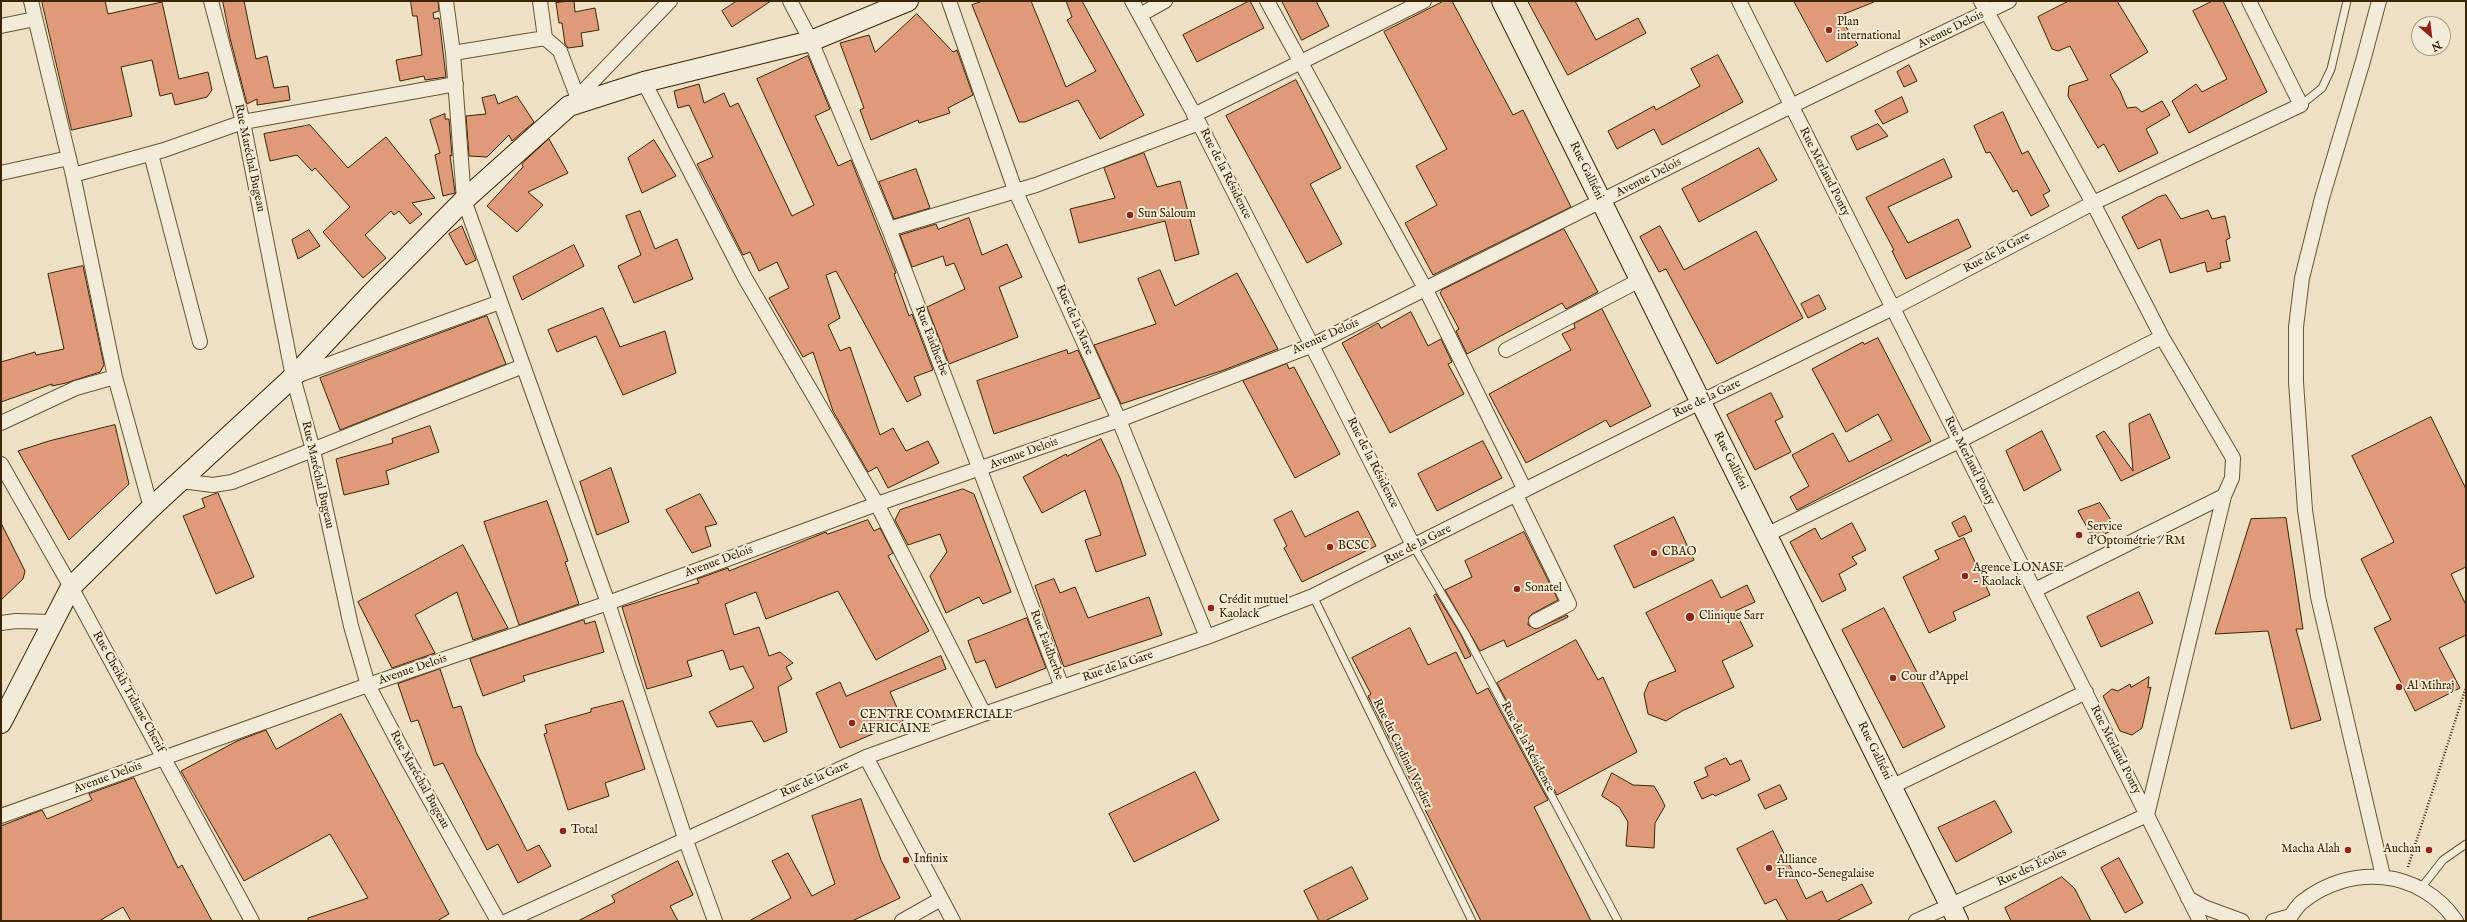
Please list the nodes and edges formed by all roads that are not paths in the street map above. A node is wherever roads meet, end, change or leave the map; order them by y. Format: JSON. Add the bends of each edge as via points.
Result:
{"nodes":[{"id":1,"x":31,"y":1,"type":"edge"},
{"id":2,"x":211,"y":1,"type":"edge"},
{"id":3,"x":446,"y":1,"type":"edge"},
{"id":4,"x":540,"y":1,"type":"edge"},
{"id":5,"x":670,"y":1,"type":"edge"},
{"id":6,"x":790,"y":1,"type":"edge"},
{"id":7,"x":908,"y":1,"type":"edge"},
{"id":8,"x":949,"y":1,"type":"edge"},
{"id":9,"x":1132,"y":1,"type":"edge"},
{"id":10,"x":1165,"y":1,"type":"edge"},
{"id":11,"x":1268,"y":1,"type":"edge"},
{"id":12,"x":1424,"y":1,"type":"edge"},
{"id":13,"x":1502,"y":1,"type":"edge"},
{"id":14,"x":1739,"y":1,"type":"edge"},
{"id":15,"x":2010,"y":1,"type":"edge"},
{"id":16,"x":2248,"y":1,"type":"edge"},
{"id":17,"x":2347,"y":1,"type":"edge"},
{"id":18,"x":2379,"y":1,"type":"edge"},
{"id":19,"x":1984,"y":7,"type":"edge"},
{"id":20,"x":1140,"y":15,"type":"junction"},
{"id":21,"x":35,"y":19,"type":"junction"},
{"id":22,"x":1,"y":26,"type":"edge"},
{"id":23,"x":545,"y":38,"type":"junction"},
{"id":24,"x":811,"y":41,"type":"junction"},
{"id":25,"x":453,"y":54,"type":"junction"},
{"id":26,"x":1300,"y":63,"type":"junction"},
{"id":27,"x":644,"y":82,"type":"junction"},
{"id":28,"x":456,"y":84,"type":"junction"},
{"id":29,"x":573,"y":101,"type":"junction"},
{"id":30,"x":2301,"y":105,"type":"junction"},
{"id":31,"x":1791,"y":106,"type":"junction"},
{"id":32,"x":1196,"y":119,"type":"junction"},
{"id":33,"x":243,"y":122,"type":"junction"},
{"id":34,"x":151,"y":154,"type":"junction"},
{"id":35,"x":69,"y":158,"type":"junction"},
{"id":36,"x":1,"y":172,"type":"edge"},
{"id":37,"x":73,"y":175,"type":"junction"},
{"id":38,"x":1015,"y":190,"type":"junction"},
{"id":39,"x":464,"y":200,"type":"junction"},
{"id":40,"x":1601,"y":202,"type":"junction"},
{"id":41,"x":2093,"y":203,"type":"junction"},
{"id":42,"x":888,"y":230,"type":"junction"},
{"id":43,"x":1640,"y":280,"type":"junction"},
{"id":44,"x":1426,"y":290,"type":"junction"},
{"id":45,"x":500,"y":302,"type":"junction"},
{"id":46,"x":1893,"y":308,"type":"junction"},
{"id":47,"x":2162,"y":337,"type":"junction"},
{"id":48,"x":200,"y":342,"type":"dead end"},
{"id":49,"x":1313,"y":345,"type":"junction"},
{"id":50,"x":1506,"y":350,"type":"dead end"},
{"id":51,"x":523,"y":366,"type":"junction"},
{"id":52,"x":115,"y":377,"type":"junction"},
{"id":53,"x":293,"y":377,"type":"junction"},
{"id":54,"x":1700,"y":402,"type":"junction"},
{"id":55,"x":1120,"y":420,"type":"junction"},
{"id":56,"x":1,"y":422,"type":"edge"},
{"id":57,"x":1959,"y":441,"type":"junction"},
{"id":58,"x":313,"y":450,"type":"junction"},
{"id":59,"x":1,"y":464,"type":"edge"},
{"id":60,"x":980,"y":470,"type":"junction"},
{"id":61,"x":181,"y":481,"type":"junction"},
{"id":62,"x":1520,"y":492,"type":"junction"},
{"id":63,"x":2224,"y":496,"type":"junction"},
{"id":64,"x":877,"y":504,"type":"junction"},
{"id":65,"x":150,"y":508,"type":"junction"},
{"id":66,"x":1766,"y":535,"type":"junction"},
{"id":67,"x":1414,"y":547,"type":"junction"},
{"id":68,"x":71,"y":588,"type":"junction"},
{"id":69,"x":2035,"y":590,"type":"junction"},
{"id":70,"x":1313,"y":596,"type":"junction"},
{"id":71,"x":608,"y":603,"type":"junction"},
{"id":72,"x":1536,"y":621,"type":"dead end"},
{"id":73,"x":52,"y":622,"type":"junction"},
{"id":74,"x":1,"y":623,"type":"edge"},
{"id":75,"x":1207,"y":637,"type":"junction"},
{"id":76,"x":368,"y":685,"type":"junction"},
{"id":77,"x":1062,"y":686,"type":"junction"},
{"id":78,"x":2086,"y":692,"type":"junction"},
{"id":79,"x":984,"y":714,"type":"junction"},
{"id":80,"x":1,"y":723,"type":"edge"},
{"id":81,"x":163,"y":758,"type":"junction"},
{"id":82,"x":866,"y":758,"type":"junction"},
{"id":83,"x":1891,"y":787,"type":"junction"},
{"id":84,"x":2148,"y":815,"type":"junction"},
{"id":85,"x":1,"y":816,"type":"edge"},
{"id":86,"x":685,"y":838,"type":"junction"},
{"id":87,"x":2466,"y":844,"type":"edge"},
{"id":88,"x":2383,"y":876,"type":"junction"},
{"id":89,"x":2421,"y":888,"type":"junction"},
{"id":90,"x":2188,"y":898,"type":"junction"},
{"id":91,"x":941,"y":899,"type":"junction"},
{"id":92,"x":1954,"y":913,"type":"edge"},
{"id":93,"x":2289,"y":919,"type":"edge"},
{"id":94,"x":252,"y":921,"type":"edge"},
{"id":95,"x":498,"y":921,"type":"edge"},
{"id":96,"x":506,"y":921,"type":"edge"},
{"id":97,"x":715,"y":921,"type":"edge"},
{"id":98,"x":902,"y":921,"type":"edge"},
{"id":99,"x":953,"y":921,"type":"edge"},
{"id":100,"x":1472,"y":921,"type":"edge"},
{"id":101,"x":1618,"y":921,"type":"edge"},
{"id":102,"x":1916,"y":921,"type":"edge"},
{"id":103,"x":2200,"y":921,"type":"edge"},
{"id":104,"x":2242,"y":921,"type":"edge"},
{"id":105,"x":2273,"y":921,"type":"edge"},
{"id":106,"x":2456,"y":921,"type":"edge"}],
"edges":[{"from":1,"to":21,"type":"street"},
{"from":2,"to":33,"type":"street","name":"Rue Maréchal Bugeau"},
{"from":3,"to":25,"type":"street"},
{"from":4,"to":23,"type":"street"},
{"from":5,"to":29,"type":"street"},
{"from":6,"to":24,"type":"street","name":"Rue Faidherbe"},
{"from":7,"to":24,"type":"street"},
{"from":8,"to":38,"type":"street","name":"Rue de la Mare"},
{"from":9,"to":20,"type":"street","name":"Rue de la Résidence"},
{"from":10,"to":20,"type":"street"},
{"from":11,"to":26,"type":"street"},
{"from":12,"to":26,"type":"street"},
{"from":13,"to":40,"type":"street","name":"Rue Galliéni"},
{"from":14,"to":31,"type":"street","name":"Rue Merlaud Ponty"},
{"from":15,"to":19,"type":"street","name":"Avenue Delois"},
{"from":16,"to":30,"type":"street"},
{"from":17,"to":30,"type":"lane","via":[[2331,69],[2322,88]]},
{"from":18,"to":88,"type":"street","via":[[2322,198],[2302,278],[2296,335],[2296,382],[2305,510],[2318,597]]},
{"from":19,"to":31,"type":"street","name":"Avenue Delois"},
{"from":19,"to":41,"type":"street"},
{"from":20,"to":32,"type":"street","name":"Rue de la Résidence"},
{"from":21,"to":22,"type":"street"},
{"from":21,"to":35,"type":"street"},
{"from":23,"to":25,"type":"street"},
{"from":23,"to":29,"type":"street","via":[[560,51]]},
{"from":24,"to":27,"type":"street"},
{"from":24,"to":42,"type":"street","name":"Rue Faidherbe"},
{"from":25,"to":28,"type":"street"},
{"from":26,"to":32,"type":"street"},
{"from":26,"to":44,"type":"street"},
{"from":27,"to":29,"type":"street"},
{"from":27,"to":64,"type":"street","via":[[745,278]]},
{"from":28,"to":33,"type":"street"},
{"from":28,"to":39,"type":"street"},
{"from":29,"to":39,"type":"street"},
{"from":30,"to":41,"type":"street","name":"Rue de la Gare"},
{"from":31,"to":40,"type":"street","name":"Avenue Delois"},
{"from":31,"to":46,"type":"street","name":"Rue Merlaud Ponty"},
{"from":32,"to":38,"type":"street","via":[[1036,185]]},
{"from":32,"to":49,"type":"street","name":"Rue de la Résidence"},
{"from":33,"to":34,"type":"street"},
{"from":33,"to":53,"type":"street","name":"Rue Maréchal Bugeau"},
{"from":34,"to":37,"type":"street"},
{"from":34,"to":48,"type":"street"},
{"from":35,"to":36,"type":"street"},
{"from":35,"to":37,"type":"street"},
{"from":37,"to":52,"type":"street"},
{"from":38,"to":42,"type":"street"},
{"from":38,"to":55,"type":"street","name":"Rue de la Mare"},
{"from":39,"to":45,"type":"street"},
{"from":39,"to":53,"type":"street"},
{"from":40,"to":43,"type":"street","name":"Rue Galliéni"},
{"from":40,"to":44,"type":"street","name":"Avenue Delois"},
{"from":41,"to":46,"type":"street","name":"Rue de la Gare"},
{"from":41,"to":47,"type":"street"},
{"from":42,"to":60,"type":"street","name":"Rue Faidherbe"},
{"from":43,"to":50,"type":"street"},
{"from":43,"to":54,"type":"street","name":"Rue Galliéni"},
{"from":44,"to":49,"type":"street","name":"Avenue Delois"},
{"from":44,"to":62,"type":"street"},
{"from":45,"to":51,"type":"street"},
{"from":45,"to":53,"type":"street"},
{"from":46,"to":54,"type":"street","name":"Rue de la Gare"},
{"from":46,"to":57,"type":"street","name":"Rue Merlaud Ponty"},
{"from":47,"to":57,"type":"street"},
{"from":47,"to":63,"type":"street","via":[[2233,458],[2232,478]]},
{"from":49,"to":55,"type":"street","name":"Avenue Delois"},
{"from":49,"to":67,"type":"street","name":"Rue de la Résidence"},
{"from":51,"to":58,"type":"street"},
{"from":51,"to":71,"type":"street"},
{"from":52,"to":56,"type":"street","via":[[76,388]]},
{"from":52,"to":65,"type":"street"},
{"from":53,"to":58,"type":"street","name":"Rue Maréchal Bugeau"},
{"from":53,"to":61,"type":"street"},
{"from":54,"to":62,"type":"street","name":"Rue de la Gare"},
{"from":54,"to":66,"type":"street","name":"Rue Galliéni"},
{"from":55,"to":60,"type":"street","name":"Avenue Delois"},
{"from":55,"to":75,"type":"street","name":"Rue de la Mare"},
{"from":57,"to":66,"type":"street"},
{"from":57,"to":69,"type":"street","name":"Rue Merlaud Ponty"},
{"from":58,"to":61,"type":"street","via":[[232,482],[213,485]]},
{"from":58,"to":76,"type":"street","name":"Rue Maréchal Bugeau","via":[[351,626]]},
{"from":59,"to":68,"type":"street","name":"Rue Cheikh Tidiane Cherif"},
{"from":60,"to":64,"type":"street","name":"Avenue Delois"},
{"from":60,"to":77,"type":"street","name":"Rue Faidherbe"},
{"from":61,"to":65,"type":"street"},
{"from":62,"to":67,"type":"street","name":"Rue de la Gare"},
{"from":62,"to":72,"type":"street","via":[[1569,604]]},
{"from":63,"to":69,"type":"street"},
{"from":63,"to":84,"type":"street"},
{"from":64,"to":71,"type":"street","name":"Avenue Delois"},
{"from":64,"to":79,"type":"street"},
{"from":65,"to":68,"type":"street"},
{"from":66,"to":83,"type":"street","name":"Rue Galliéni"},
{"from":67,"to":70,"type":"street","name":"Rue de la Gare"},
{"from":67,"to":101,"type":"lane","name":"Rue de la Résidence","via":[[1465,633]]},
{"from":68,"to":73,"type":"street"},
{"from":68,"to":81,"type":"street","name":"Rue Cheikh Tidiane Cherif"},
{"from":69,"to":78,"type":"street","name":"Rue Merlaud Ponty"},
{"from":70,"to":75,"type":"street","name":"Rue de la Gare"},
{"from":70,"to":100,"type":"lane","name":"Rue du Cardinal Verdier"},
{"from":71,"to":76,"type":"street","name":"Avenue Delois"},
{"from":71,"to":86,"type":"street"},
{"from":73,"to":74,"type":"street"},
{"from":73,"to":80,"type":"street"},
{"from":75,"to":77,"type":"street","name":"Rue de la Gare"},
{"from":76,"to":81,"type":"street","name":"Avenue Delois"},
{"from":76,"to":95,"type":"street","name":"Rue Maréchal Bugeau"},
{"from":77,"to":79,"type":"street","name":"Rue de la Gare"},
{"from":78,"to":83,"type":"street"},
{"from":78,"to":84,"type":"street","name":"Rue Merlaud Ponty"},
{"from":79,"to":82,"type":"street","name":"Rue de la Gare"},
{"from":81,"to":85,"type":"street","name":"Avenue Delois"},
{"from":81,"to":94,"type":"street","name":"Rue Cheikh Tidiane Cherif"},
{"from":82,"to":86,"type":"street","name":"Rue de la Gare"},
{"from":82,"to":91,"type":"street"},
{"from":83,"to":92,"type":"street","name":"Rue Galliéni"},
{"from":84,"to":90,"type":"street","name":"Rue Merlaud Ponty"},
{"from":84,"to":92,"type":"street","name":"Rue des Écoles"},
{"from":86,"to":96,"type":"street","name":"Rue de la Gare"},
{"from":86,"to":97,"type":"street"},
{"from":87,"to":89,"type":"lane","via":[[2443,860]]},
{"from":88,"to":89,"type":"street"},
{"from":88,"to":93,"type":"street","via":[[2357,876],[2326,886],[2301,902]]},
{"from":89,"to":106,"type":"street","via":[[2437,899]]},
{"from":90,"to":103,"type":"street","name":"Rue Merlaud Ponty"},
{"from":90,"to":104,"type":"street","via":[[2204,907]]},
{"from":91,"to":98,"type":"street"},
{"from":91,"to":99,"type":"street"},
{"from":92,"to":102,"type":"street","name":"Rue des Écoles"},
{"from":93,"to":105,"type":"street"}]}
